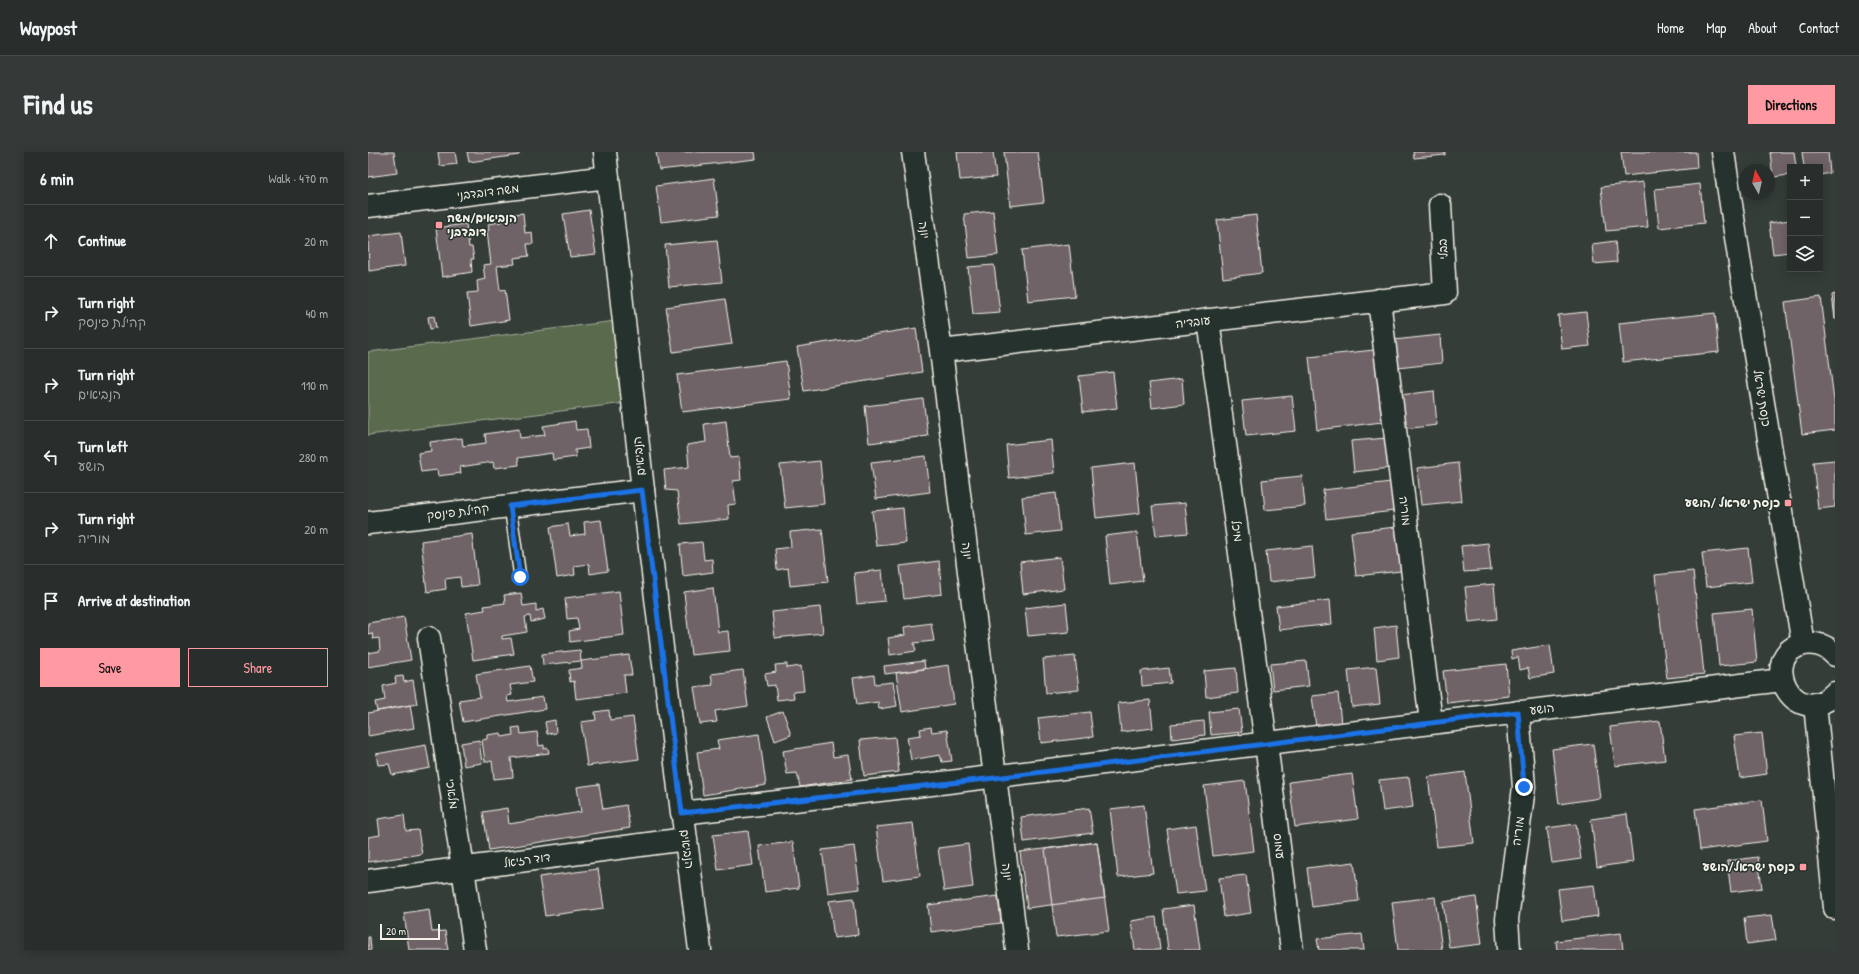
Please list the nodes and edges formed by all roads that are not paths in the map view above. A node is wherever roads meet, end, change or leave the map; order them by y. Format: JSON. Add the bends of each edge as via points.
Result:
{"nodes":[{"id":1,"x":605,"y":152,"type":"edge"},
{"id":2,"x":913,"y":152,"type":"edge"},
{"id":3,"x":1723,"y":152,"type":"edge"},
{"id":4,"x":608,"y":177,"type":"junction"},
{"id":5,"x":1440,"y":205,"type":"dead end"},
{"id":6,"x":368,"y":206,"type":"edge"},
{"id":7,"x":1445,"y":293,"type":"joint"},
{"id":8,"x":1379,"y":300,"type":"junction"},
{"id":9,"x":1208,"y":320,"type":"junction"},
{"id":10,"x":941,"y":351,"type":"junction"},
{"id":11,"x":642,"y":490,"type":"junction"},
{"id":12,"x":510,"y":506,"type":"junction"},
{"id":13,"x":368,"y":523,"type":"edge"},
{"id":14,"x":520,"y":577,"type":"dead end"},
{"id":15,"x":429,"y":638,"type":"dead end"},
{"id":16,"x":1803,"y":644,"type":"junction"},
{"id":17,"x":1835,"y":655,"type":"edge"},
{"id":18,"x":1782,"y":680,"type":"junction"},
{"id":19,"x":1835,"y":693,"type":"edge"},
{"id":20,"x":1815,"y":704,"type":"junction"},
{"id":21,"x":1518,"y":712,"type":"junction"},
{"id":22,"x":1431,"y":722,"type":"junction"},
{"id":23,"x":1266,"y":742,"type":"junction"},
{"id":24,"x":995,"y":778,"type":"junction"},
{"id":25,"x":682,"y":813,"type":"junction"},
{"id":26,"x":686,"y":839,"type":"junction"},
{"id":27,"x":464,"y":868,"type":"junction"},
{"id":28,"x":368,"y":881,"type":"edge"},
{"id":29,"x":1835,"y":908,"type":"edge"},
{"id":30,"x":475,"y":950,"type":"edge"},
{"id":31,"x":700,"y":950,"type":"edge"},
{"id":32,"x":1017,"y":950,"type":"edge"},
{"id":33,"x":1292,"y":950,"type":"edge"},
{"id":34,"x":1509,"y":950,"type":"edge"}],
"edges":[{"from":1,"to":4,"type":"street","name":"הנביאים"},
{"from":2,"to":10,"type":"street","name":"יונה"},
{"from":3,"to":16,"type":"street","name":"כנסת ישראל"},
{"from":4,"to":6,"type":"street","name":"משה דובדבני"},
{"from":4,"to":11,"type":"street","name":"הנביאים"},
{"from":5,"to":7,"type":"street","name":"בבלי"},
{"from":7,"to":8,"type":"street","name":"עובדיה"},
{"from":8,"to":9,"type":"street","name":"עובדיה"},
{"from":8,"to":22,"type":"street","name":"מוריה"},
{"from":9,"to":10,"type":"street","name":"עובדיה"},
{"from":9,"to":23,"type":"street","name":"מיכל"},
{"from":10,"to":24,"type":"street","name":"יונה"},
{"from":11,"to":12,"type":"street","name":"קהילת פינסק"},
{"from":11,"to":25,"type":"street","name":"הנביאים"},
{"from":12,"to":13,"type":"street","name":"קהילת פינסק"},
{"from":12,"to":14,"type":"lane"},
{"from":15,"to":27,"type":"street","name":"מלאכי"},
{"from":16,"to":17,"type":"street","via":[[1821,645]]},
{"from":16,"to":18,"type":"street","via":[[1794,648],[1783,662]]},
{"from":18,"to":20,"type":"street","via":[[1794,698],[1806,704]]},
{"from":18,"to":21,"type":"street","name":"הושע"},
{"from":19,"to":20,"type":"street","via":[[1823,702]]},
{"from":20,"to":29,"type":"street"},
{"from":21,"to":22,"type":"street","name":"הושע"},
{"from":21,"to":34,"type":"street","name":"מוריה","via":[[1524,787],[1507,918]]},
{"from":22,"to":23,"type":"street","name":"הושע"},
{"from":23,"to":24,"type":"street","name":"הושע"},
{"from":23,"to":33,"type":"street","name":"עמוס"},
{"from":24,"to":25,"type":"street","name":"הושע"},
{"from":24,"to":32,"type":"street","name":"יונה"},
{"from":25,"to":26,"type":"street","name":"הנביאים"},
{"from":26,"to":27,"type":"street","name":"דוד רזיאל"},
{"from":26,"to":31,"type":"street","name":"הנביאים"},
{"from":27,"to":28,"type":"street","name":"דוד רזיאל"},
{"from":27,"to":30,"type":"street","name":"מלאכי"}]}
